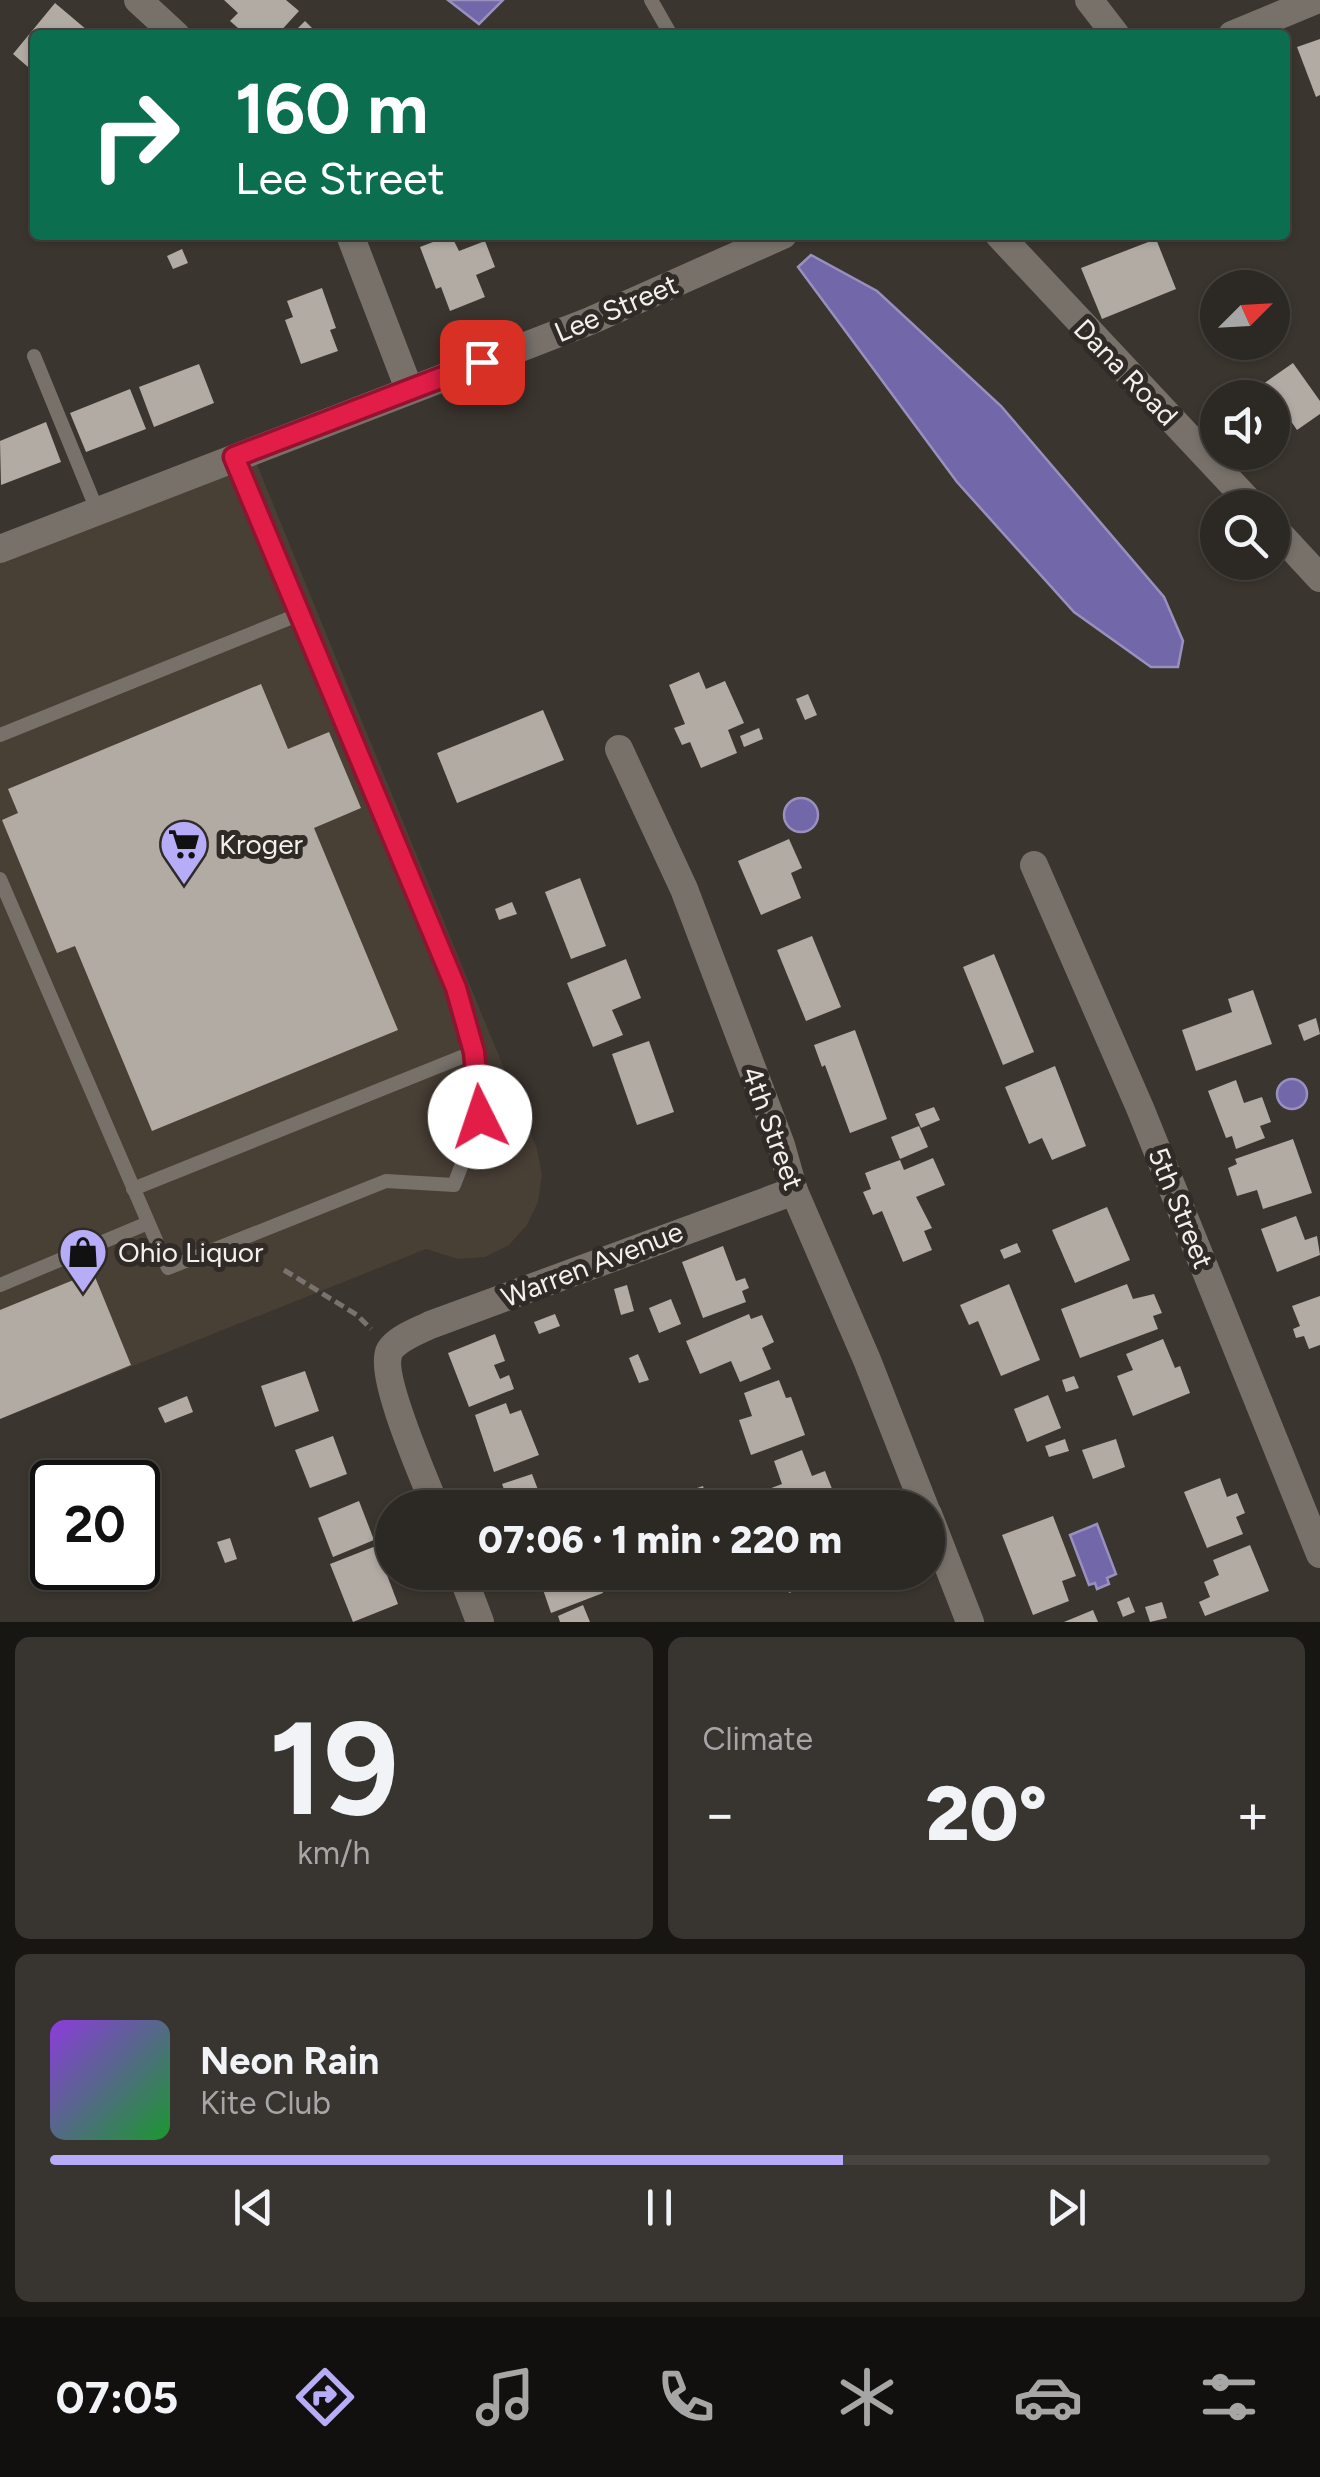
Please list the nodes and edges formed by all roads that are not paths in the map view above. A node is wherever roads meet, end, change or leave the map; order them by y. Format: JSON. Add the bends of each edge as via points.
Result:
{"nodes":[{"id":1,"x":138,"y":0,"type":"edge"},
{"id":2,"x":651,"y":0,"type":"edge"},
{"id":3,"x":1090,"y":0,"type":"edge"},
{"id":4,"x":1316,"y":0,"type":"edge"},
{"id":5,"x":171,"y":30,"type":"edge"},
{"id":6,"x":668,"y":30,"type":"edge"},
{"id":7,"x":1112,"y":30,"type":"edge"},
{"id":8,"x":1244,"y":30,"type":"edge"},
{"id":9,"x":352,"y":240,"type":"edge"},
{"id":10,"x":772,"y":240,"type":"edge"},
{"id":11,"x":1004,"y":240,"type":"edge"},
{"id":12,"x":34,"y":356,"type":"dead end"},
{"id":13,"x":409,"y":390,"type":"junction"},
{"id":14,"x":234,"y":457,"type":"junction"},
{"id":15,"x":1238,"y":490,"type":"edge"},
{"id":16,"x":97,"y":510,"type":"junction"},
{"id":17,"x":1290,"y":546,"type":"edge"},
{"id":18,"x":0,"y":548,"type":"edge"},
{"id":19,"x":1320,"y":578,"type":"edge"},
{"id":20,"x":300,"y":614,"type":"junction"},
{"id":21,"x":0,"y":735,"type":"edge"},
{"id":22,"x":619,"y":749,"type":"dead end"},
{"id":23,"x":1034,"y":865,"type":"dead end"},
{"id":24,"x":0,"y":879,"type":"edge"},
{"id":25,"x":474,"y":1052,"type":"junction"},
{"id":26,"x":134,"y":1189,"type":"junction"},
{"id":27,"x":794,"y":1191,"type":"junction"},
{"id":28,"x":148,"y":1223,"type":"junction"},
{"id":29,"x":0,"y":1285,"type":"edge"},
{"id":30,"x":429,"y":1490,"type":"edge"},
{"id":31,"x":918,"y":1490,"type":"edge"},
{"id":32,"x":1320,"y":1554,"type":"edge"},
{"id":33,"x":945,"y":1558,"type":"edge"},
{"id":34,"x":468,"y":1590,"type":"edge"},
{"id":35,"x":480,"y":1622,"type":"edge"},
{"id":36,"x":970,"y":1622,"type":"edge"}],
"edges":[{"from":1,"to":5,"type":"street"},
{"from":2,"to":6,"type":"lane"},
{"from":3,"to":7,"type":"street"},
{"from":4,"to":8,"type":"street"},
{"from":9,"to":13,"type":"street"},
{"from":10,"to":13,"type":"street","name":"Lee Street","via":[[590,321]]},
{"from":11,"to":15,"type":"street","name":"Dana Road"},
{"from":12,"to":16,"type":"lane"},
{"from":13,"to":14,"type":"street","name":"Lee Street"},
{"from":14,"to":16,"type":"street","name":"Lee Street"},
{"from":14,"to":20,"type":"lane"},
{"from":16,"to":18,"type":"street","name":"Lee Street"},
{"from":17,"to":19,"type":"street"},
{"from":20,"to":21,"type":"lane"},
{"from":20,"to":25,"type":"lane","via":[[456,988]]},
{"from":22,"to":27,"type":"street","name":"4th Street","via":[[684,889]]},
{"from":23,"to":32,"type":"street","name":"5th Street"},
{"from":24,"to":26,"type":"lane"},
{"from":25,"to":26,"type":"lane"},
{"from":25,"to":28,"type":"lane","via":[[480,1117],[454,1185],[386,1180],[168,1268]]},
{"from":26,"to":28,"type":"lane"},
{"from":27,"to":30,"type":"street","name":"Warren Avenue","via":[[430,1325],[392,1347],[387,1360],[394,1397]]},
{"from":27,"to":31,"type":"street","name":"4th Street"},
{"from":28,"to":29,"type":"lane"},
{"from":33,"to":36,"type":"street"},
{"from":34,"to":35,"type":"street"}]}
